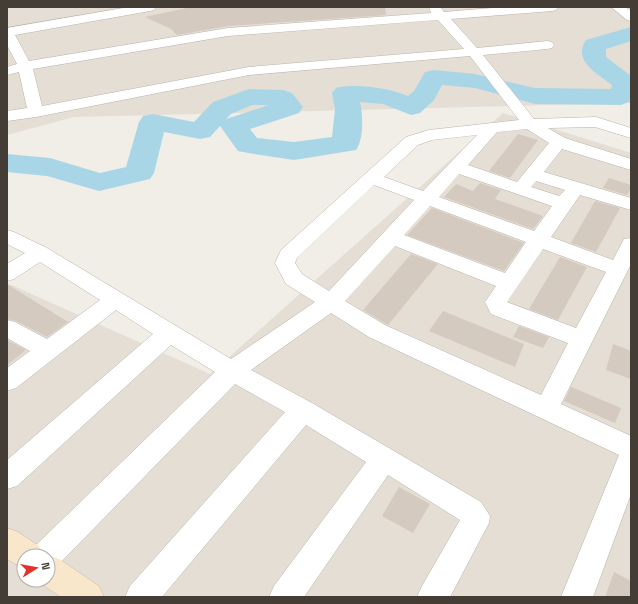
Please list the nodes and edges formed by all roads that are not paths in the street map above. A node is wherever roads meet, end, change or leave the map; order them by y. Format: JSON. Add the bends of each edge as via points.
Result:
{"nodes":[{"id":1,"x":149,"y":7,"type":"edge"},
{"id":2,"x":552,"y":7,"type":"edge"},
{"id":3,"x":617,"y":7,"type":"edge"},
{"id":4,"x":437,"y":11,"type":"edge"},
{"id":5,"x":631,"y":16,"type":"edge"},
{"id":6,"x":7,"y":32,"type":"edge"},
{"id":7,"x":547,"y":45,"type":"dead end"},
{"id":8,"x":474,"y":52,"type":"junction"},
{"id":9,"x":25,"y":66,"type":"junction"},
{"id":10,"x":7,"y":71,"type":"edge"},
{"id":11,"x":36,"y":112,"type":"junction"},
{"id":12,"x":7,"y":116,"type":"edge"},
{"id":13,"x":530,"y":124,"type":"junction"},
{"id":14,"x":492,"y":128,"type":"junction"},
{"id":15,"x":631,"y":133,"type":"edge"},
{"id":16,"x":559,"y":142,"type":"junction"},
{"id":17,"x":631,"y":165,"type":"edge"},
{"id":18,"x":457,"y":167,"type":"junction"},
{"id":19,"x":532,"y":174,"type":"junction"},
{"id":20,"x":371,"y":178,"type":"junction"},
{"id":21,"x":576,"y":188,"type":"junction"},
{"id":22,"x":520,"y":189,"type":"junction"},
{"id":23,"x":426,"y":199,"type":"junction"},
{"id":24,"x":563,"y":204,"type":"junction"},
{"id":25,"x":631,"y":204,"type":"edge"},
{"id":26,"x":7,"y":236,"type":"edge"},
{"id":27,"x":391,"y":237,"type":"junction"},
{"id":28,"x":539,"y":240,"type":"junction"},
{"id":29,"x":631,"y":244,"type":"edge"},
{"id":30,"x":40,"y":253,"type":"junction"},
{"id":31,"x":618,"y":269,"type":"junction"},
{"id":32,"x":7,"y":274,"type":"edge"},
{"id":33,"x":509,"y":284,"type":"junction"},
{"id":34,"x":116,"y":299,"type":"junction"},
{"id":35,"x":330,"y":302,"type":"junction"},
{"id":36,"x":7,"y":328,"type":"edge"},
{"id":37,"x":169,"y":333,"type":"junction"},
{"id":38,"x":582,"y":339,"type":"junction"},
{"id":39,"x":48,"y":350,"type":"junction"},
{"id":40,"x":232,"y":372,"type":"junction"},
{"id":41,"x":7,"y":382,"type":"edge"},
{"id":42,"x":546,"y":409,"type":"junction"},
{"id":43,"x":303,"y":410,"type":"junction"},
{"id":44,"x":631,"y":448,"type":"edge"},
{"id":45,"x":631,"y":458,"type":"edge"},
{"id":46,"x":384,"y":459,"type":"junction"},
{"id":47,"x":7,"y":477,"type":"edge"},
{"id":48,"x":7,"y":542,"type":"edge"},
{"id":49,"x":16,"y":548,"type":"edge"},
{"id":50,"x":54,"y":548,"type":"edge"},
{"id":51,"x":56,"y":575,"type":"edge"},
{"id":52,"x":88,"y":597,"type":"edge"},
{"id":53,"x":141,"y":597,"type":"edge"},
{"id":54,"x":285,"y":597,"type":"edge"},
{"id":55,"x":433,"y":597,"type":"edge"},
{"id":56,"x":578,"y":597,"type":"edge"}],
"edges":[{"from":1,"to":6,"type":"street"},
{"from":2,"to":4,"type":"street"},
{"from":3,"to":5,"type":"street"},
{"from":4,"to":8,"type":"street"},
{"from":4,"to":9,"type":"street","via":[[211,34]]},
{"from":6,"to":9,"type":"street"},
{"from":7,"to":8,"type":"street"},
{"from":8,"to":11,"type":"street","via":[[249,71]]},
{"from":8,"to":13,"type":"street"},
{"from":9,"to":10,"type":"street"},
{"from":9,"to":11,"type":"street"},
{"from":11,"to":12,"type":"street"},
{"from":13,"to":14,"type":"street"},
{"from":13,"to":15,"type":"street","via":[[596,122]]},
{"from":13,"to":16,"type":"street"},
{"from":14,"to":18,"type":"street"},
{"from":14,"to":20,"type":"street","via":[[430,135],[412,141]]},
{"from":16,"to":17,"type":"street"},
{"from":16,"to":19,"type":"street"},
{"from":18,"to":22,"type":"street"},
{"from":18,"to":23,"type":"street"},
{"from":19,"to":21,"type":"street"},
{"from":19,"to":22,"type":"street"},
{"from":20,"to":23,"type":"street"},
{"from":20,"to":35,"type":"street","via":[[288,255],[284,263],[294,279]]},
{"from":21,"to":24,"type":"street"},
{"from":21,"to":25,"type":"street"},
{"from":22,"to":24,"type":"street"},
{"from":23,"to":27,"type":"street"},
{"from":23,"to":28,"type":"street"},
{"from":24,"to":28,"type":"street"},
{"from":26,"to":30,"type":"street"},
{"from":27,"to":33,"type":"street"},
{"from":27,"to":35,"type":"street"},
{"from":28,"to":31,"type":"street"},
{"from":28,"to":33,"type":"street"},
{"from":29,"to":31,"type":"street"},
{"from":30,"to":32,"type":"street"},
{"from":30,"to":34,"type":"street"},
{"from":31,"to":38,"type":"street"},
{"from":33,"to":38,"type":"street","via":[[496,302],[499,308]]},
{"from":34,"to":37,"type":"street"},
{"from":34,"to":39,"type":"street"},
{"from":35,"to":40,"type":"street"},
{"from":35,"to":42,"type":"street","via":[[377,331]]},
{"from":36,"to":39,"type":"street"},
{"from":37,"to":40,"type":"street"},
{"from":37,"to":47,"type":"street"},
{"from":38,"to":42,"type":"street"},
{"from":39,"to":41,"type":"street"},
{"from":40,"to":43,"type":"street"},
{"from":40,"to":50,"type":"street"},
{"from":42,"to":44,"type":"street"},
{"from":43,"to":46,"type":"street"},
{"from":43,"to":53,"type":"street"},
{"from":45,"to":56,"type":"street"},
{"from":46,"to":54,"type":"street"},
{"from":46,"to":55,"type":"street","via":[[471,511],[475,516],[474,523]]},
{"from":48,"to":49,"type":"main road"},
{"from":51,"to":52,"type":"main road"}]}
